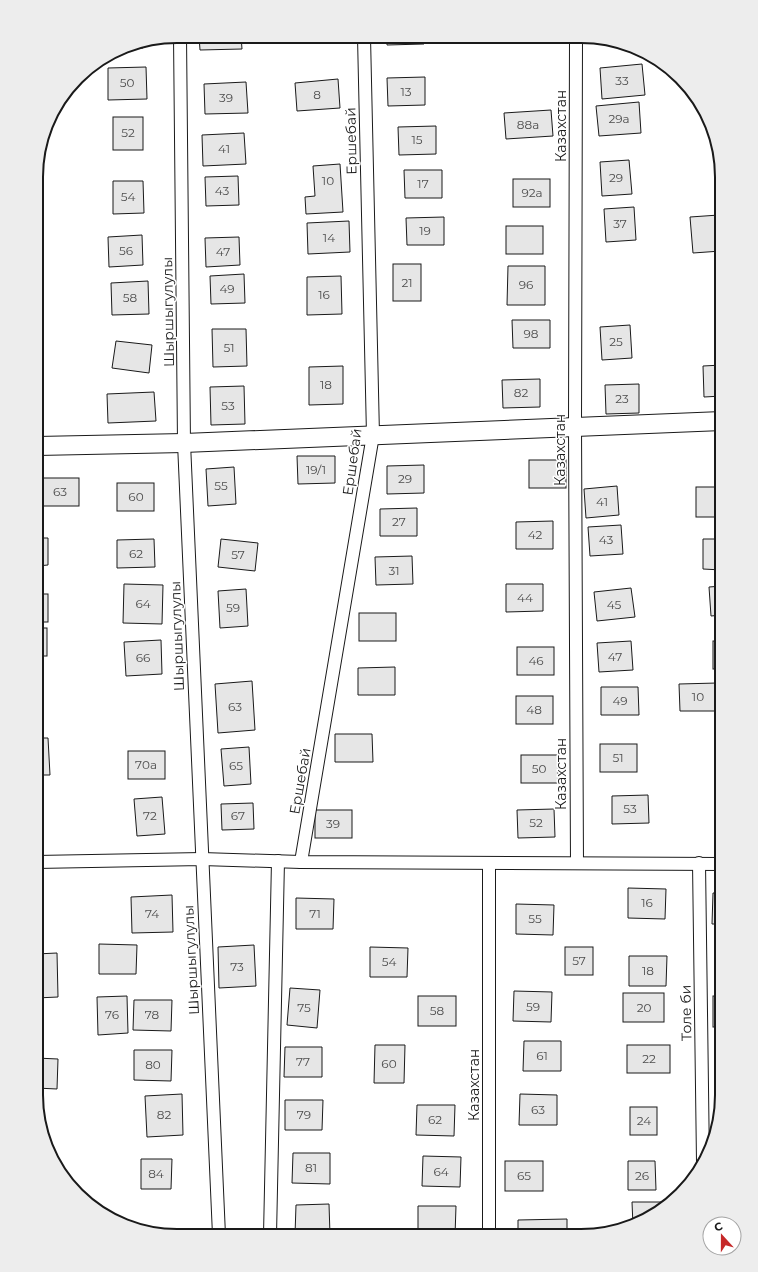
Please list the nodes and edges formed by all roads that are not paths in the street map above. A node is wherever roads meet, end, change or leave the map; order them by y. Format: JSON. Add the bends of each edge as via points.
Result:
{"nodes":[{"id":1,"x":180,"y":43,"type":"edge"},
{"id":2,"x":364,"y":43,"type":"edge"},
{"id":3,"x":576,"y":43,"type":"edge"},
{"id":4,"x":715,"y":421,"type":"edge"},
{"id":5,"x":574,"y":427,"type":"junction"},
{"id":6,"x":373,"y":436,"type":"junction"},
{"id":7,"x":184,"y":443,"type":"junction"},
{"id":8,"x":43,"y":446,"type":"edge"},
{"id":9,"x":202,"y":859,"type":"junction"},
{"id":10,"x":278,"y":861,"type":"junction"},
{"id":11,"x":43,"y":862,"type":"edge"},
{"id":12,"x":301,"y":862,"type":"junction"},
{"id":13,"x":489,"y":863,"type":"junction"},
{"id":14,"x":577,"y":863,"type":"junction"},
{"id":15,"x":699,"y":864,"type":"junction"},
{"id":16,"x":715,"y":864,"type":"edge"},
{"id":17,"x":703,"y":1150,"type":"edge"},
{"id":18,"x":218,"y":1229,"type":"edge"},
{"id":19,"x":270,"y":1229,"type":"edge"},
{"id":20,"x":489,"y":1229,"type":"edge"}],
"edges":[{"from":1,"to":7,"type":"street","name":"Шыршыгулулы"},
{"from":2,"to":6,"type":"street","name":"Ершебай"},
{"from":3,"to":5,"type":"street","name":"Казахстан"},
{"from":4,"to":5,"type":"street"},
{"from":5,"to":6,"type":"street"},
{"from":5,"to":14,"type":"street","name":"Казахстан"},
{"from":6,"to":7,"type":"street"},
{"from":6,"to":12,"type":"street","name":"Ершебай"},
{"from":7,"to":8,"type":"street"},
{"from":7,"to":9,"type":"street","name":"Шыршыгулулы"},
{"from":9,"to":10,"type":"street"},
{"from":9,"to":11,"type":"street"},
{"from":9,"to":18,"type":"street","name":"Шыршыгулулы"},
{"from":10,"to":12,"type":"street"},
{"from":10,"to":19,"type":"street"},
{"from":12,"to":13,"type":"street"},
{"from":13,"to":14,"type":"street"},
{"from":13,"to":20,"type":"street","name":"Казахстан"},
{"from":14,"to":15,"type":"street"},
{"from":15,"to":16,"type":"street"},
{"from":15,"to":17,"type":"street","name":"Толе би"}]}
